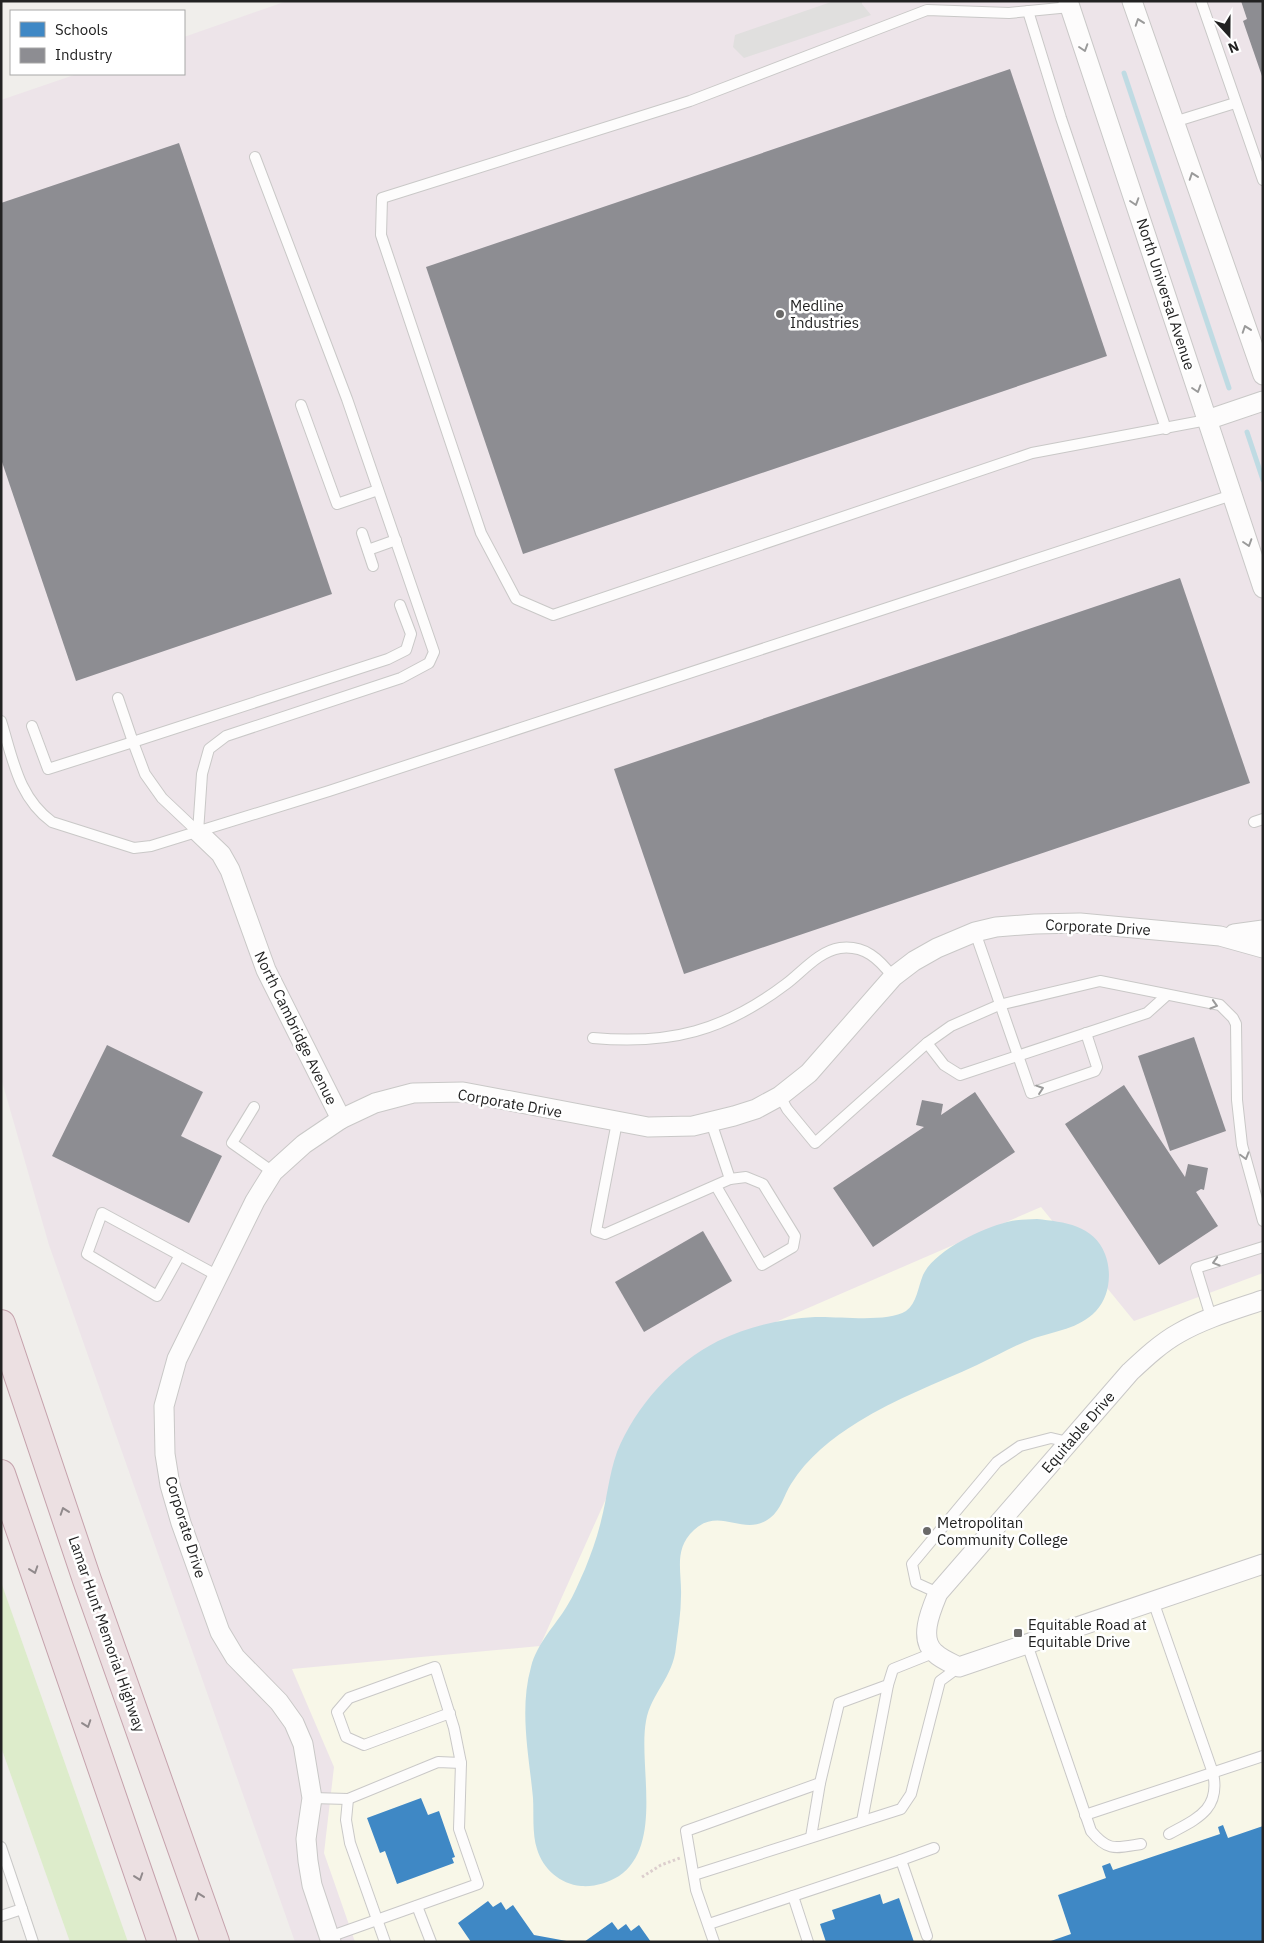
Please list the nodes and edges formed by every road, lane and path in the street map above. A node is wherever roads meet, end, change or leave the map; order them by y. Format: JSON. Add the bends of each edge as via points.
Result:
{"nodes":[{"id":1,"x":1132,"y":1,"type":"edge"},
{"id":2,"x":1201,"y":1,"type":"edge"},
{"id":3,"x":1069,"y":4,"type":"edge"},
{"id":4,"x":1028,"y":11,"type":"junction"},
{"id":5,"x":1235,"y":104,"type":"junction"},
{"id":6,"x":1174,"y":122,"type":"junction"},
{"id":7,"x":255,"y":157,"type":"dead end"},
{"id":8,"x":1263,"y":180,"type":"edge"},
{"id":9,"x":1263,"y":375,"type":"edge"},
{"id":10,"x":1263,"y":401,"type":"edge"},
{"id":11,"x":301,"y":405,"type":"dead end"},
{"id":12,"x":1208,"y":420,"type":"junction"},
{"id":13,"x":1166,"y":429,"type":"junction"},
{"id":14,"x":378,"y":490,"type":"junction"},
{"id":15,"x":1232,"y":495,"type":"junction"},
{"id":16,"x":362,"y":533,"type":"dead end"},
{"id":17,"x":396,"y":540,"type":"junction"},
{"id":18,"x":368,"y":550,"type":"junction"},
{"id":19,"x":373,"y":566,"type":"dead end"},
{"id":20,"x":1263,"y":588,"type":"edge"},
{"id":21,"x":400,"y":604,"type":"dead end"},
{"id":22,"x":118,"y":698,"type":"dead end"},
{"id":23,"x":1,"y":720,"type":"edge"},
{"id":24,"x":32,"y":726,"type":"dead end"},
{"id":25,"x":133,"y":742,"type":"junction"},
{"id":26,"x":198,"y":832,"type":"junction"},
{"id":27,"x":1263,"y":930,"type":"edge"},
{"id":28,"x":975,"y":932,"type":"junction"},
{"id":29,"x":1220,"y":936,"type":"junction"},
{"id":30,"x":1263,"y":948,"type":"edge"},
{"id":31,"x":893,"y":978,"type":"junction"},
{"id":32,"x":1167,"y":995,"type":"junction"},
{"id":33,"x":999,"y":1005,"type":"junction"},
{"id":34,"x":1086,"y":1033,"type":"junction"},
{"id":35,"x":593,"y":1038,"type":"dead end"},
{"id":36,"x":926,"y":1043,"type":"junction"},
{"id":37,"x":1017,"y":1056,"type":"junction"},
{"id":38,"x":780,"y":1096,"type":"junction"},
{"id":39,"x":254,"y":1107,"type":"dead end"},
{"id":40,"x":341,"y":1119,"type":"junction"},
{"id":41,"x":617,"y":1122,"type":"junction"},
{"id":42,"x":711,"y":1122,"type":"junction"},
{"id":43,"x":272,"y":1172,"type":"junction"},
{"id":44,"x":730,"y":1179,"type":"junction"},
{"id":45,"x":716,"y":1186,"type":"junction"},
{"id":46,"x":1263,"y":1221,"type":"edge"},
{"id":47,"x":1263,"y":1248,"type":"edge"},
{"id":48,"x":180,"y":1255,"type":"junction"},
{"id":49,"x":218,"y":1276,"type":"junction"},
{"id":50,"x":1263,"y":1300,"type":"edge"},
{"id":51,"x":1211,"y":1317,"type":"junction"},
{"id":52,"x":1,"y":1324,"type":"edge"},
{"id":53,"x":1068,"y":1442,"type":"junction"},
{"id":54,"x":1,"y":1474,"type":"edge"},
{"id":55,"x":1263,"y":1564,"type":"edge"},
{"id":56,"x":938,"y":1593,"type":"junction"},
{"id":57,"x":1153,"y":1601,"type":"junction"},
{"id":58,"x":1027,"y":1644,"type":"junction"},
{"id":59,"x":933,"y":1653,"type":"junction"},
{"id":60,"x":959,"y":1667,"type":"junction"},
{"id":61,"x":888,"y":1685,"type":"junction"},
{"id":62,"x":450,"y":1712,"type":"junction"},
{"id":63,"x":1263,"y":1756,"type":"edge"},
{"id":64,"x":461,"y":1763,"type":"junction"},
{"id":65,"x":1213,"y":1773,"type":"junction"},
{"id":66,"x":820,"y":1783,"type":"junction"},
{"id":67,"x":312,"y":1798,"type":"junction"},
{"id":68,"x":348,"y":1799,"type":"junction"},
{"id":69,"x":1085,"y":1815,"type":"junction"},
{"id":70,"x":862,"y":1822,"type":"junction"},
{"id":71,"x":1169,"y":1834,"type":"dead end"},
{"id":72,"x":812,"y":1838,"type":"junction"},
{"id":73,"x":1141,"y":1844,"type":"dead end"},
{"id":74,"x":1,"y":1847,"type":"edge"},
{"id":75,"x":934,"y":1848,"type":"dead end"},
{"id":76,"x":690,"y":1854,"type":"junction"},
{"id":77,"x":901,"y":1860,"type":"junction"},
{"id":78,"x":694,"y":1875,"type":"junction"},
{"id":79,"x":642,"y":1877,"type":"dead end"},
{"id":80,"x":794,"y":1896,"type":"junction"},
{"id":81,"x":417,"y":1906,"type":"junction"},
{"id":82,"x":22,"y":1909,"type":"junction"},
{"id":83,"x":1,"y":1916,"type":"edge"},
{"id":84,"x":377,"y":1920,"type":"junction"},
{"id":85,"x":709,"y":1924,"type":"junction"},
{"id":86,"x":926,"y":1936,"type":"dead end"},
{"id":87,"x":330,"y":1939,"type":"edge"},
{"id":88,"x":33,"y":1942,"type":"edge"},
{"id":89,"x":162,"y":1942,"type":"edge"},
{"id":90,"x":215,"y":1942,"type":"edge"},
{"id":91,"x":385,"y":1942,"type":"edge"},
{"id":92,"x":431,"y":1942,"type":"edge"},
{"id":93,"x":714,"y":1942,"type":"edge"},
{"id":94,"x":808,"y":1942,"type":"edge"}],
"edges":[{"from":6,"to":1,"type":"street","one_way":true},
{"from":2,"to":5,"type":"lane"},
{"from":3,"to":4,"type":"lane"},
{"from":3,"to":12,"type":"street","name":"North Universal Avenue","one_way":true},
{"from":4,"to":13,"type":"lane"},
{"from":4,"to":13,"type":"lane","via":[[927,10],[690,100],[382,198],[381,235],[481,533],[516,599],[553,615],[1032,454]]},
{"from":5,"to":6,"type":"lane"},
{"from":5,"to":8,"type":"lane"},
{"from":9,"to":6,"type":"street","one_way":true},
{"from":7,"to":14,"type":"lane","via":[[347,398]]},
{"from":10,"to":12,"type":"street"},
{"from":11,"to":14,"type":"lane","via":[[336,504]]},
{"from":12,"to":13,"type":"lane"},
{"from":12,"to":15,"type":"street","name":"North Universal Avenue"},
{"from":14,"to":17,"type":"lane"},
{"from":15,"to":20,"type":"street","name":"North Universal Avenue","one_way":true},
{"from":15,"to":26,"type":"lane"},
{"from":16,"to":18,"type":"lane"},
{"from":17,"to":18,"type":"lane"},
{"from":17,"to":26,"type":"lane","via":[[434,652],[429,662],[401,678],[226,736],[209,749],[202,774]]},
{"from":18,"to":19,"type":"lane"},
{"from":21,"to":25,"type":"lane","via":[[411,634],[406,650],[388,659]]},
{"from":22,"to":25,"type":"lane"},
{"from":23,"to":26,"type":"lane","via":[[22,788],[41,814],[52,822],[134,848]]},
{"from":24,"to":25,"type":"lane","via":[[48,769]]},
{"from":25,"to":26,"type":"lane","via":[[145,774],[162,798]]},
{"from":26,"to":40,"type":"street","name":"North Cambridge Avenue","via":[[221,854],[230,870],[266,970]]},
{"from":27,"to":29,"type":"street","name":"Corporate Drive"},
{"from":28,"to":29,"type":"street","name":"Corporate Drive","via":[[1035,924],[1080,923]]},
{"from":28,"to":31,"type":"street","name":"Corporate Drive","via":[[937,948]]},
{"from":28,"to":33,"type":"lane"},
{"from":29,"to":30,"type":"street","name":"Corporate Drive"},
{"from":31,"to":35,"type":"lane","via":[[868,951],[838,948],[822,955],[763,1001],[719,1024],[657,1040]]},
{"from":31,"to":38,"type":"street","name":"Corporate Drive","via":[[809,1073]]},
{"from":32,"to":33,"type":"lane","via":[[1100,982]]},
{"from":32,"to":34,"type":"lane","via":[[1147,1013]]},
{"from":32,"to":46,"type":"lane","one_way":true,"via":[[1220,1005],[1236,1024],[1242,1145]]},
{"from":33,"to":36,"type":"lane","via":[[950,1026]]},
{"from":33,"to":37,"type":"lane"},
{"from":34,"to":37,"type":"lane"},
{"from":37,"to":34,"type":"lane","one_way":true,"via":[[1031,1092],[1095,1071],[1097,1067]]},
{"from":36,"to":37,"type":"lane","via":[[944,1065],[960,1075]]},
{"from":36,"to":38,"type":"lane","via":[[814,1143]]},
{"from":38,"to":42,"type":"street","name":"Corporate Drive","via":[[756,1109]]},
{"from":39,"to":43,"type":"lane","via":[[232,1143]]},
{"from":40,"to":41,"type":"street","name":"Corporate Drive","via":[[375,1103],[413,1093],[463,1092]]},
{"from":40,"to":43,"type":"street","name":"Corporate Drive","via":[[304,1144]]},
{"from":41,"to":42,"type":"street","name":"Corporate Drive","via":[[648,1127],[693,1126]]},
{"from":41,"to":45,"type":"lane","via":[[596,1230],[605,1234]]},
{"from":42,"to":44,"type":"lane"},
{"from":43,"to":49,"type":"street","name":"Corporate Drive"},
{"from":44,"to":45,"type":"lane"},
{"from":44,"to":45,"type":"lane","via":[[746,1177],[763,1184],[795,1236],[793,1247],[762,1265]]},
{"from":47,"to":51,"type":"lane","one_way":true,"via":[[1196,1268]]},
{"from":48,"to":48,"type":"lane","via":[[102,1213],[86,1254],[157,1296]]},
{"from":48,"to":49,"type":"lane"},
{"from":49,"to":67,"type":"street","name":"Corporate Drive","via":[[177,1359],[164,1406],[165,1454],[170,1486],[220,1632],[235,1657],[279,1702],[294,1723],[303,1744]]},
{"from":50,"to":51,"type":"street","name":"Equitable Drive"},
{"from":51,"to":53,"type":"street","name":"Equitable Drive","via":[[1152,1352]]},
{"from":90,"to":52,"type":"highway","name":"Lamar Hunt Memorial Highway","one_way":true,"via":[[87,1580]]},
{"from":53,"to":56,"type":"street","name":"Equitable Drive"},
{"from":53,"to":56,"type":"lane","via":[[1051,1438],[1020,1446],[997,1462],[912,1564],[916,1583]]},
{"from":54,"to":89,"type":"highway","one_way":true},
{"from":55,"to":57,"type":"street"},
{"from":56,"to":59,"type":"street","name":"Equitable Drive","via":[[926,1638]]},
{"from":57,"to":58,"type":"street"},
{"from":57,"to":65,"type":"lane"},
{"from":58,"to":60,"type":"street"},
{"from":58,"to":69,"type":"lane"},
{"from":59,"to":60,"type":"street"},
{"from":59,"to":61,"type":"lane","via":[[893,1669]]},
{"from":60,"to":70,"type":"lane","via":[[940,1681],[911,1794],[902,1809]]},
{"from":61,"to":66,"type":"lane","via":[[839,1704]]},
{"from":61,"to":70,"type":"lane"},
{"from":62,"to":62,"type":"lane","via":[[436,1667],[349,1698],[337,1712],[346,1737],[364,1745]]},
{"from":62,"to":64,"type":"lane"},
{"from":63,"to":65,"type":"lane"},
{"from":64,"to":68,"type":"lane","via":[[438,1762]]},
{"from":64,"to":81,"type":"lane","via":[[458,1829],[478,1884]]},
{"from":65,"to":69,"type":"lane"},
{"from":65,"to":71,"type":"lane","via":[[1216,1785],[1203,1815]]},
{"from":66,"to":72,"type":"lane"},
{"from":66,"to":76,"type":"lane","via":[[686,1831]]},
{"from":67,"to":68,"type":"lane"},
{"from":67,"to":87,"type":"street","name":"Corporate Drive","via":[[306,1839],[312,1885]]},
{"from":68,"to":84,"type":"lane","via":[[346,1820],[350,1844]]},
{"from":69,"to":73,"type":"lane","via":[[1091,1831],[1100,1842],[1114,1849]]},
{"from":70,"to":72,"type":"lane"},
{"from":72,"to":78,"type":"lane"},
{"from":74,"to":82,"type":"lane"},
{"from":75,"to":77,"type":"lane"},
{"from":76,"to":78,"type":"lane"},
{"from":76,"to":79,"type":"path","via":[[661,1865]]},
{"from":77,"to":80,"type":"lane"},
{"from":77,"to":86,"type":"lane"},
{"from":78,"to":85,"type":"lane"},
{"from":80,"to":85,"type":"lane"},
{"from":80,"to":94,"type":"lane"},
{"from":81,"to":84,"type":"lane"},
{"from":81,"to":92,"type":"lane"},
{"from":82,"to":83,"type":"lane"},
{"from":82,"to":88,"type":"lane"},
{"from":84,"to":87,"type":"lane"},
{"from":84,"to":91,"type":"lane"},
{"from":85,"to":93,"type":"lane"}]}
